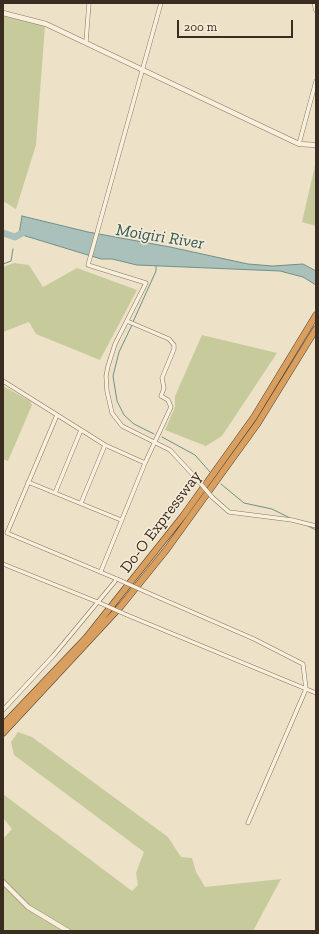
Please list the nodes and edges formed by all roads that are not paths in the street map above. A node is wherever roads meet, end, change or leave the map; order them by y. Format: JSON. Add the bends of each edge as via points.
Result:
{"nodes":[{"id":1,"x":89,"y":3,"type":"edge"},
{"id":2,"x":161,"y":3,"type":"edge"},
{"id":3,"x":314,"y":3,"type":"edge"},
{"id":4,"x":316,"y":11,"type":"edge"},
{"id":5,"x":3,"y":13,"type":"edge"},
{"id":6,"x":86,"y":42,"type":"junction"},
{"id":7,"x":142,"y":70,"type":"junction"},
{"id":8,"x":316,"y":81,"type":"edge"},
{"id":9,"x":299,"y":144,"type":"junction"},
{"id":10,"x":316,"y":145,"type":"edge"},
{"id":11,"x":316,"y":315,"type":"edge"},
{"id":12,"x":130,"y":323,"type":"junction"},
{"id":13,"x":316,"y":329,"type":"edge"},
{"id":14,"x":3,"y":381,"type":"edge"},
{"id":15,"x":57,"y":415,"type":"junction"},
{"id":16,"x":81,"y":430,"type":"junction"},
{"id":17,"x":154,"y":443,"type":"junction"},
{"id":18,"x":105,"y":445,"type":"junction"},
{"id":19,"x":145,"y":464,"type":"junction"},
{"id":20,"x":28,"y":482,"type":"junction"},
{"id":21,"x":55,"y":493,"type":"junction"},
{"id":22,"x":81,"y":504,"type":"junction"},
{"id":23,"x":122,"y":520,"type":"junction"},
{"id":24,"x":316,"y":526,"type":"edge"},
{"id":25,"x":5,"y":532,"type":"edge"},
{"id":26,"x":3,"y":564,"type":"edge"},
{"id":27,"x":101,"y":571,"type":"junction"},
{"id":28,"x":117,"y":579,"type":"junction"},
{"id":29,"x":99,"y":603,"type":"junction"},
{"id":30,"x":306,"y":689,"type":"junction"},
{"id":31,"x":316,"y":693,"type":"edge"},
{"id":32,"x":3,"y":710,"type":"edge"},
{"id":33,"x":3,"y":725,"type":"edge"},
{"id":34,"x":3,"y":733,"type":"edge"},
{"id":35,"x":248,"y":824,"type":"dead end"},
{"id":36,"x":3,"y":882,"type":"edge"},
{"id":37,"x":68,"y":931,"type":"edge"}],
"edges":[{"from":1,"to":6,"type":"street"},
{"from":2,"to":7,"type":"street"},
{"from":3,"to":4,"type":"street"},
{"from":5,"to":6,"type":"street","via":[[46,24]]},
{"from":6,"to":7,"type":"street"},
{"from":7,"to":9,"type":"street"},
{"from":7,"to":12,"type":"street","via":[[88,265],[146,283]]},
{"from":8,"to":9,"type":"street"},
{"from":9,"to":10,"type":"street"},
{"from":11,"to":33,"type":"highway","name":"Do-O Expressway","via":[[254,417],[174,528],[86,638]]},
{"from":12,"to":17,"type":"street","via":[[115,344],[108,366],[106,376],[109,402],[112,413],[122,426]]},
{"from":12,"to":17,"type":"street","via":[[169,339],[174,344],[162,378],[162,396],[168,400],[171,407]]},
{"from":13,"to":34,"type":"highway","name":"Do-O Expressway","via":[[258,423],[176,537],[121,606]]},
{"from":14,"to":15,"type":"street"},
{"from":15,"to":16,"type":"street"},
{"from":15,"to":20,"type":"street"},
{"from":16,"to":18,"type":"street"},
{"from":16,"to":21,"type":"street"},
{"from":17,"to":19,"type":"street"},
{"from":17,"to":24,"type":"street","bridge":true,"via":[[170,450],[229,512],[292,520]]},
{"from":18,"to":19,"type":"street"},
{"from":18,"to":22,"type":"street"},
{"from":19,"to":23,"type":"street"},
{"from":20,"to":21,"type":"street"},
{"from":20,"to":25,"type":"street"},
{"from":21,"to":22,"type":"street"},
{"from":22,"to":23,"type":"street"},
{"from":23,"to":27,"type":"street"},
{"from":25,"to":27,"type":"street"},
{"from":26,"to":29,"type":"street"},
{"from":27,"to":28,"type":"street"},
{"from":28,"to":29,"type":"street"},
{"from":28,"to":30,"type":"street","bridge":true,"via":[[295,658],[303,664]]},
{"from":29,"to":30,"type":"street","bridge":true},
{"from":29,"to":32,"type":"street"},
{"from":30,"to":31,"type":"street"},
{"from":30,"to":35,"type":"street"},
{"from":36,"to":37,"type":"street","via":[[28,906]]}]}
